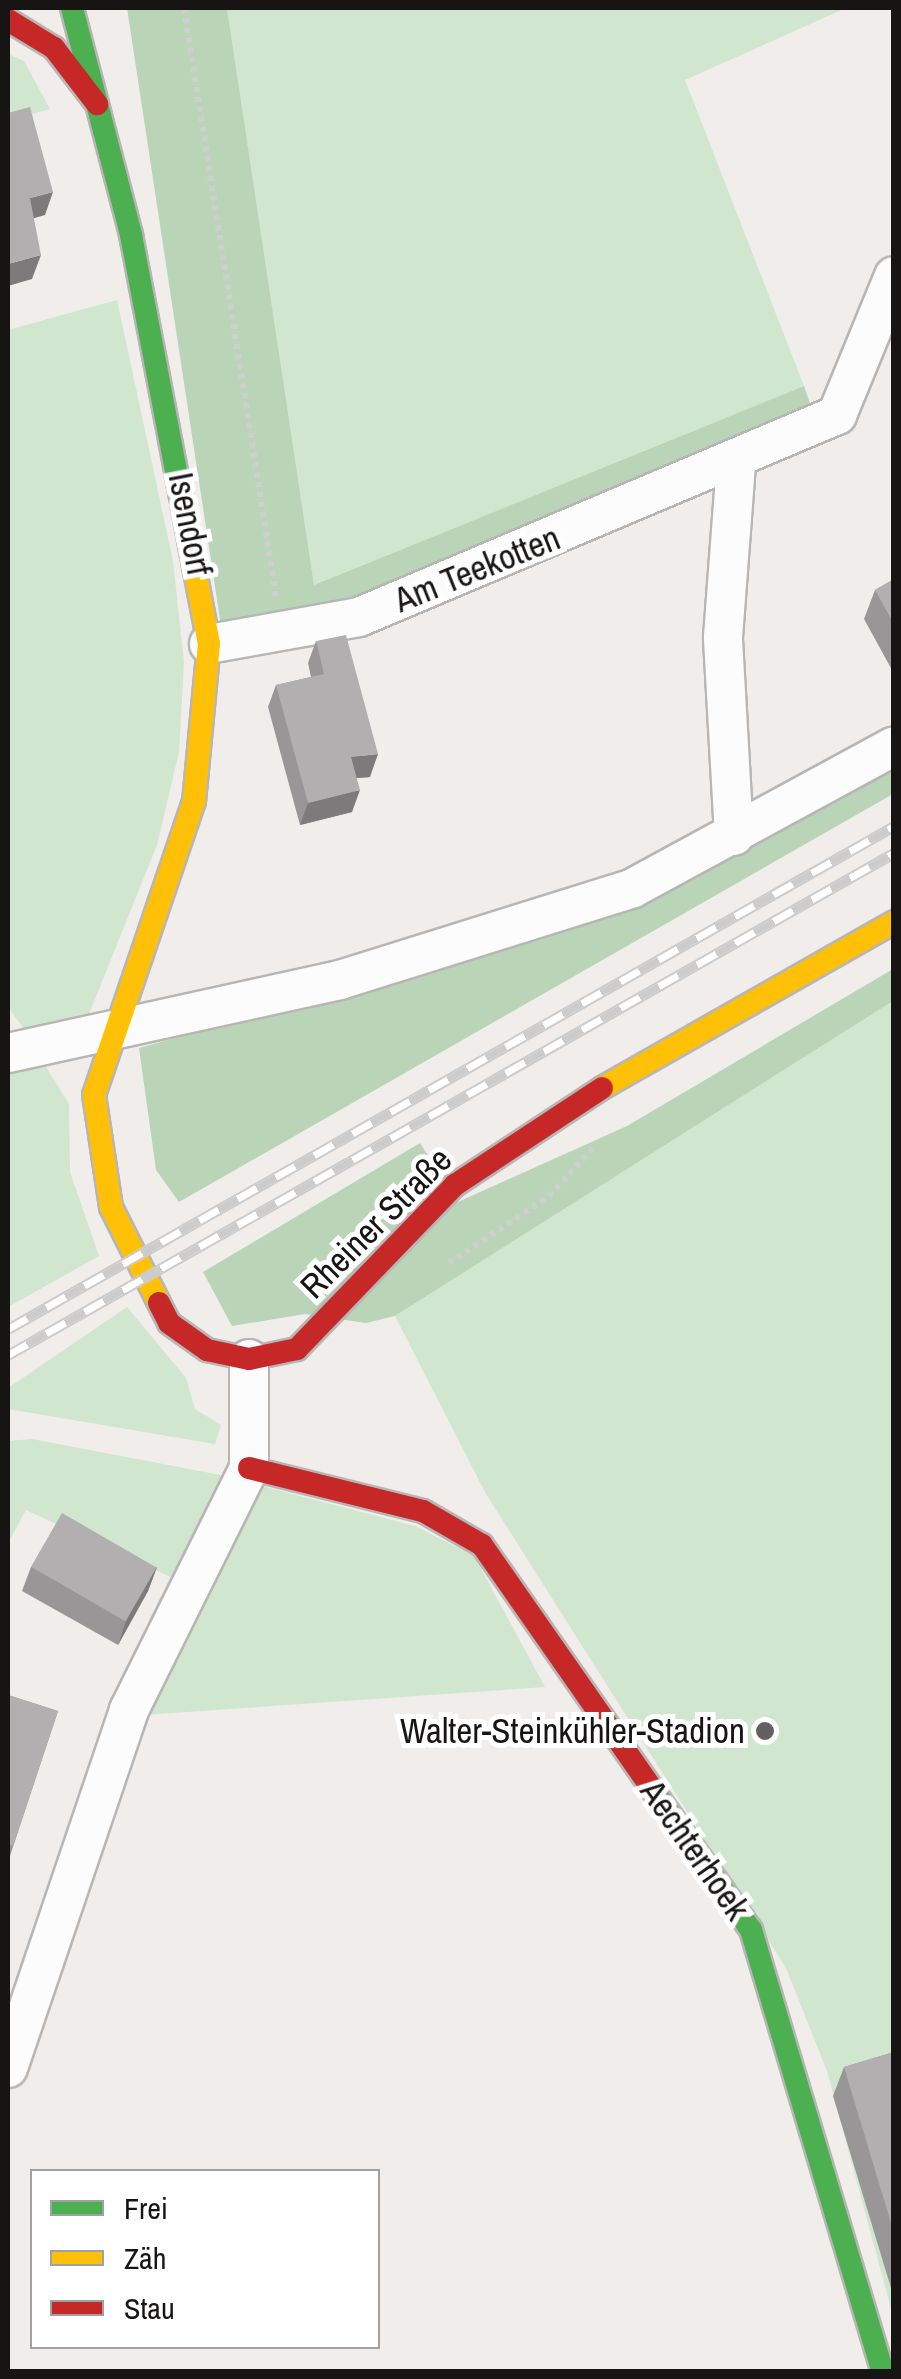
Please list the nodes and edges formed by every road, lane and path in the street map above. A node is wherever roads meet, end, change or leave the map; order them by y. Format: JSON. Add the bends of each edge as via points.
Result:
{"nodes":[{"id":1,"x":72,"y":8,"type":"edge"},
{"id":2,"x":184,"y":8,"type":"edge"},
{"id":3,"x":8,"y":20,"type":"edge"},
{"id":4,"x":97,"y":104,"type":"junction"},
{"id":5,"x":894,"y":276,"type":"edge"},
{"id":6,"x":736,"y":463,"type":"junction"},
{"id":7,"x":281,"y":637,"type":"junction"},
{"id":8,"x":209,"y":644,"type":"junction"},
{"id":9,"x":894,"y":746,"type":"edge"},
{"id":10,"x":734,"y":836,"type":"junction"},
{"id":11,"x":894,"y":922,"type":"edge"},
{"id":12,"x":112,"y":1037,"type":"junction"},
{"id":13,"x":8,"y":1053,"type":"edge"},
{"id":14,"x":112,"y":1207,"type":"joint"},
{"id":15,"x":250,"y":1359,"type":"junction"},
{"id":16,"x":250,"y":1468,"type":"junction"},
{"id":17,"x":8,"y":2068,"type":"edge"},
{"id":18,"x":883,"y":2372,"type":"edge"}],
"edges":[{"from":1,"to":4,"type":"street","name":"Isendorf"},
{"from":2,"to":7,"type":"path"},
{"from":3,"to":4,"type":"street","via":[[54,48]]},
{"from":4,"to":8,"type":"street","name":"Isendorf","via":[[190,513]]},
{"from":5,"to":6,"type":"street","name":"Am Teekotten","via":[[837,415]]},
{"from":6,"to":7,"type":"street","name":"Am Teekotten","via":[[360,616]]},
{"from":6,"to":10,"type":"street","via":[[724,637]]},
{"from":7,"to":8,"type":"street","name":"Am Teekotten"},
{"from":8,"to":12,"type":"street","name":"Isendorf","via":[[194,802]]},
{"from":9,"to":10,"type":"street"},
{"from":10,"to":12,"type":"street","via":[[614,894],[340,980]]},
{"from":11,"to":15,"type":"street","name":"Rheiner Straße","via":[[561,1112],[455,1185],[345,1310],[297,1349]]},
{"from":12,"to":13,"type":"street"},
{"from":12,"to":14,"type":"street","name":"Isendorf","via":[[94,1132]]},
{"from":14,"to":15,"type":"street","name":"Rheiner Straße","via":[[170,1323],[207,1350]]},
{"from":15,"to":16,"type":"street"},
{"from":16,"to":17,"type":"street","via":[[130,1710]]},
{"from":16,"to":18,"type":"street","name":"Aechterhoek","via":[[423,1510],[493,1561],[752,1930]]}]}
